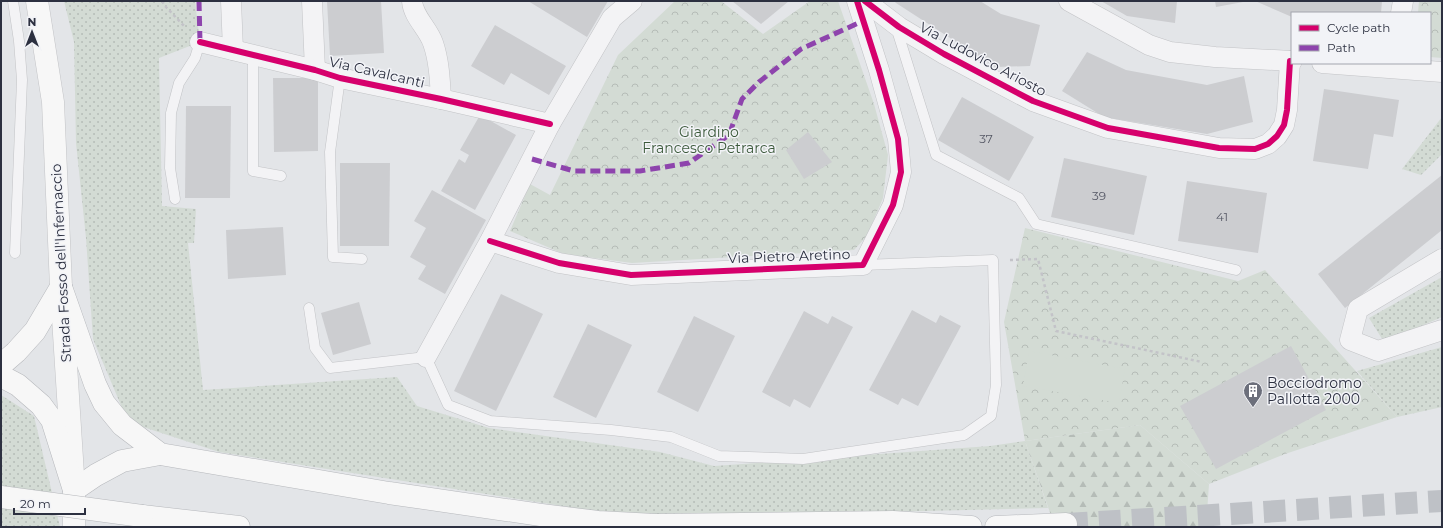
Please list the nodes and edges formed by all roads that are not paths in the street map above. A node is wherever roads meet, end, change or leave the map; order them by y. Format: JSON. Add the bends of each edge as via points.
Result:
{"nodes":[{"id":1,"x":13,"y":1,"type":"edge"},
{"id":2,"x":37,"y":1,"type":"edge"},
{"id":3,"x":231,"y":1,"type":"edge"},
{"id":4,"x":312,"y":1,"type":"edge"},
{"id":5,"x":412,"y":1,"type":"edge"},
{"id":6,"x":632,"y":1,"type":"edge"},
{"id":7,"x":857,"y":1,"type":"edge"},
{"id":8,"x":865,"y":1,"type":"edge"},
{"id":9,"x":1069,"y":1,"type":"edge"},
{"id":10,"x":1403,"y":1,"type":"edge"},
{"id":11,"x":1401,"y":12,"type":"edge"},
{"id":12,"x":894,"y":23,"type":"junction"},
{"id":13,"x":200,"y":42,"type":"joint"},
{"id":14,"x":233,"y":50,"type":"junction"},
{"id":15,"x":253,"y":54,"type":"junction"},
{"id":16,"x":1291,"y":61,"type":"edge"},
{"id":17,"x":1358,"y":64,"type":"edge"},
{"id":18,"x":1395,"y":65,"type":"edge"},
{"id":19,"x":315,"y":70,"type":"junction"},
{"id":20,"x":1442,"y":72,"type":"edge"},
{"id":21,"x":340,"y":78,"type":"junction"},
{"id":22,"x":441,"y":98,"type":"junction"},
{"id":23,"x":550,"y":124,"type":"junction"},
{"id":24,"x":281,"y":176,"type":"dead end"},
{"id":25,"x":175,"y":199,"type":"dead end"},
{"id":26,"x":490,"y":240,"type":"junction"},
{"id":27,"x":15,"y":254,"type":"dead end"},
{"id":28,"x":362,"y":259,"type":"dead end"},
{"id":29,"x":1442,"y":259,"type":"edge"},
{"id":30,"x":863,"y":265,"type":"junction"},
{"id":31,"x":1236,"y":270,"type":"dead end"},
{"id":32,"x":61,"y":287,"type":"junction"},
{"id":33,"x":309,"y":308,"type":"dead end"},
{"id":34,"x":1442,"y":330,"type":"edge"},
{"id":35,"x":426,"y":357,"type":"junction"},
{"id":36,"x":1,"y":365,"type":"edge"},
{"id":37,"x":1,"y":376,"type":"edge"},
{"id":38,"x":160,"y":454,"type":"junction"},
{"id":39,"x":74,"y":490,"type":"junction"},
{"id":40,"x":1,"y":497,"type":"edge"},
{"id":41,"x":1066,"y":524,"type":"dead end"},
{"id":42,"x":74,"y":527,"type":"edge"},
{"id":43,"x":239,"y":527,"type":"edge"},
{"id":44,"x":971,"y":527,"type":"edge"},
{"id":45,"x":996,"y":527,"type":"edge"}],
"edges":[{"from":1,"to":27,"type":"lane","via":[[21,63]]},
{"from":2,"to":32,"type":"main road","name":"Strada Fosso dell'Infernaccio","via":[[53,102]]},
{"from":3,"to":14,"type":"street"},
{"from":4,"to":19,"type":"street"},
{"from":5,"to":22,"type":"street","via":[[413,8],[433,42]]},
{"from":6,"to":23,"type":"street","via":[[612,18]]},
{"from":7,"to":30,"type":"street","name":"Via Pietro Aretino","via":[[898,139],[901,172],[893,205]]},
{"from":8,"to":12,"type":"street","name":"Via Ludovico Ariosto"},
{"from":9,"to":16,"type":"street","via":[[1149,45],[1170,52]]},
{"from":10,"to":11,"type":"street"},
{"from":12,"to":16,"type":"street","name":"Via Ludovico Ariosto","via":[[944,54],[1033,101],[1108,128],[1219,148],[1255,149],[1268,144],[1277,136],[1284,125],[1287,110]]},
{"from":12,"to":31,"type":"lane","via":[[936,155],[1019,198],[1036,224]]},
{"from":13,"to":14,"type":"street","name":"Via Cavalcanti"},
{"from":13,"to":25,"type":"lane","via":[[195,58],[179,83],[171,114],[170,168]]},
{"from":14,"to":15,"type":"street","name":"Via Cavalcanti"},
{"from":15,"to":19,"type":"street","name":"Via Cavalcanti"},
{"from":15,"to":24,"type":"lane","via":[[253,171]]},
{"from":17,"to":18,"type":"street"},
{"from":18,"to":20,"type":"street"},
{"from":19,"to":21,"type":"street","name":"Via Cavalcanti"},
{"from":21,"to":22,"type":"street","name":"Via Cavalcanti"},
{"from":21,"to":28,"type":"lane","via":[[330,152],[333,257]]},
{"from":22,"to":23,"type":"street","name":"Via Cavalcanti"},
{"from":23,"to":26,"type":"street"},
{"from":26,"to":30,"type":"street","name":"Via Pietro Aretino","via":[[559,263],[631,275]]},
{"from":26,"to":35,"type":"street"},
{"from":29,"to":34,"type":"street","via":[[1358,309],[1350,340],[1378,351]]},
{"from":30,"to":35,"type":"lane","via":[[993,260],[996,385],[991,416],[964,435],[803,459],[719,456],[672,437],[490,421],[448,405]]},
{"from":32,"to":36,"type":"main road","via":[[35,331]]},
{"from":32,"to":38,"type":"main road","via":[[104,403],[122,425]]},
{"from":32,"to":39,"type":"main road","name":"Strada Fosso dell'Infernaccio"},
{"from":33,"to":35,"type":"lane","via":[[315,348],[330,368]]},
{"from":37,"to":39,"type":"main road","via":[[18,385],[41,404],[52,420]]},
{"from":38,"to":39,"type":"main road","via":[[122,461],[96,474]]},
{"from":38,"to":44,"type":"main road","via":[[397,494],[598,522],[655,525],[893,522]]},
{"from":39,"to":42,"type":"main road","name":"Strada Fosso dell'Infernaccio"},
{"from":40,"to":43,"type":"main road","bridge":true},
{"from":41,"to":45,"type":"main road"}]}
